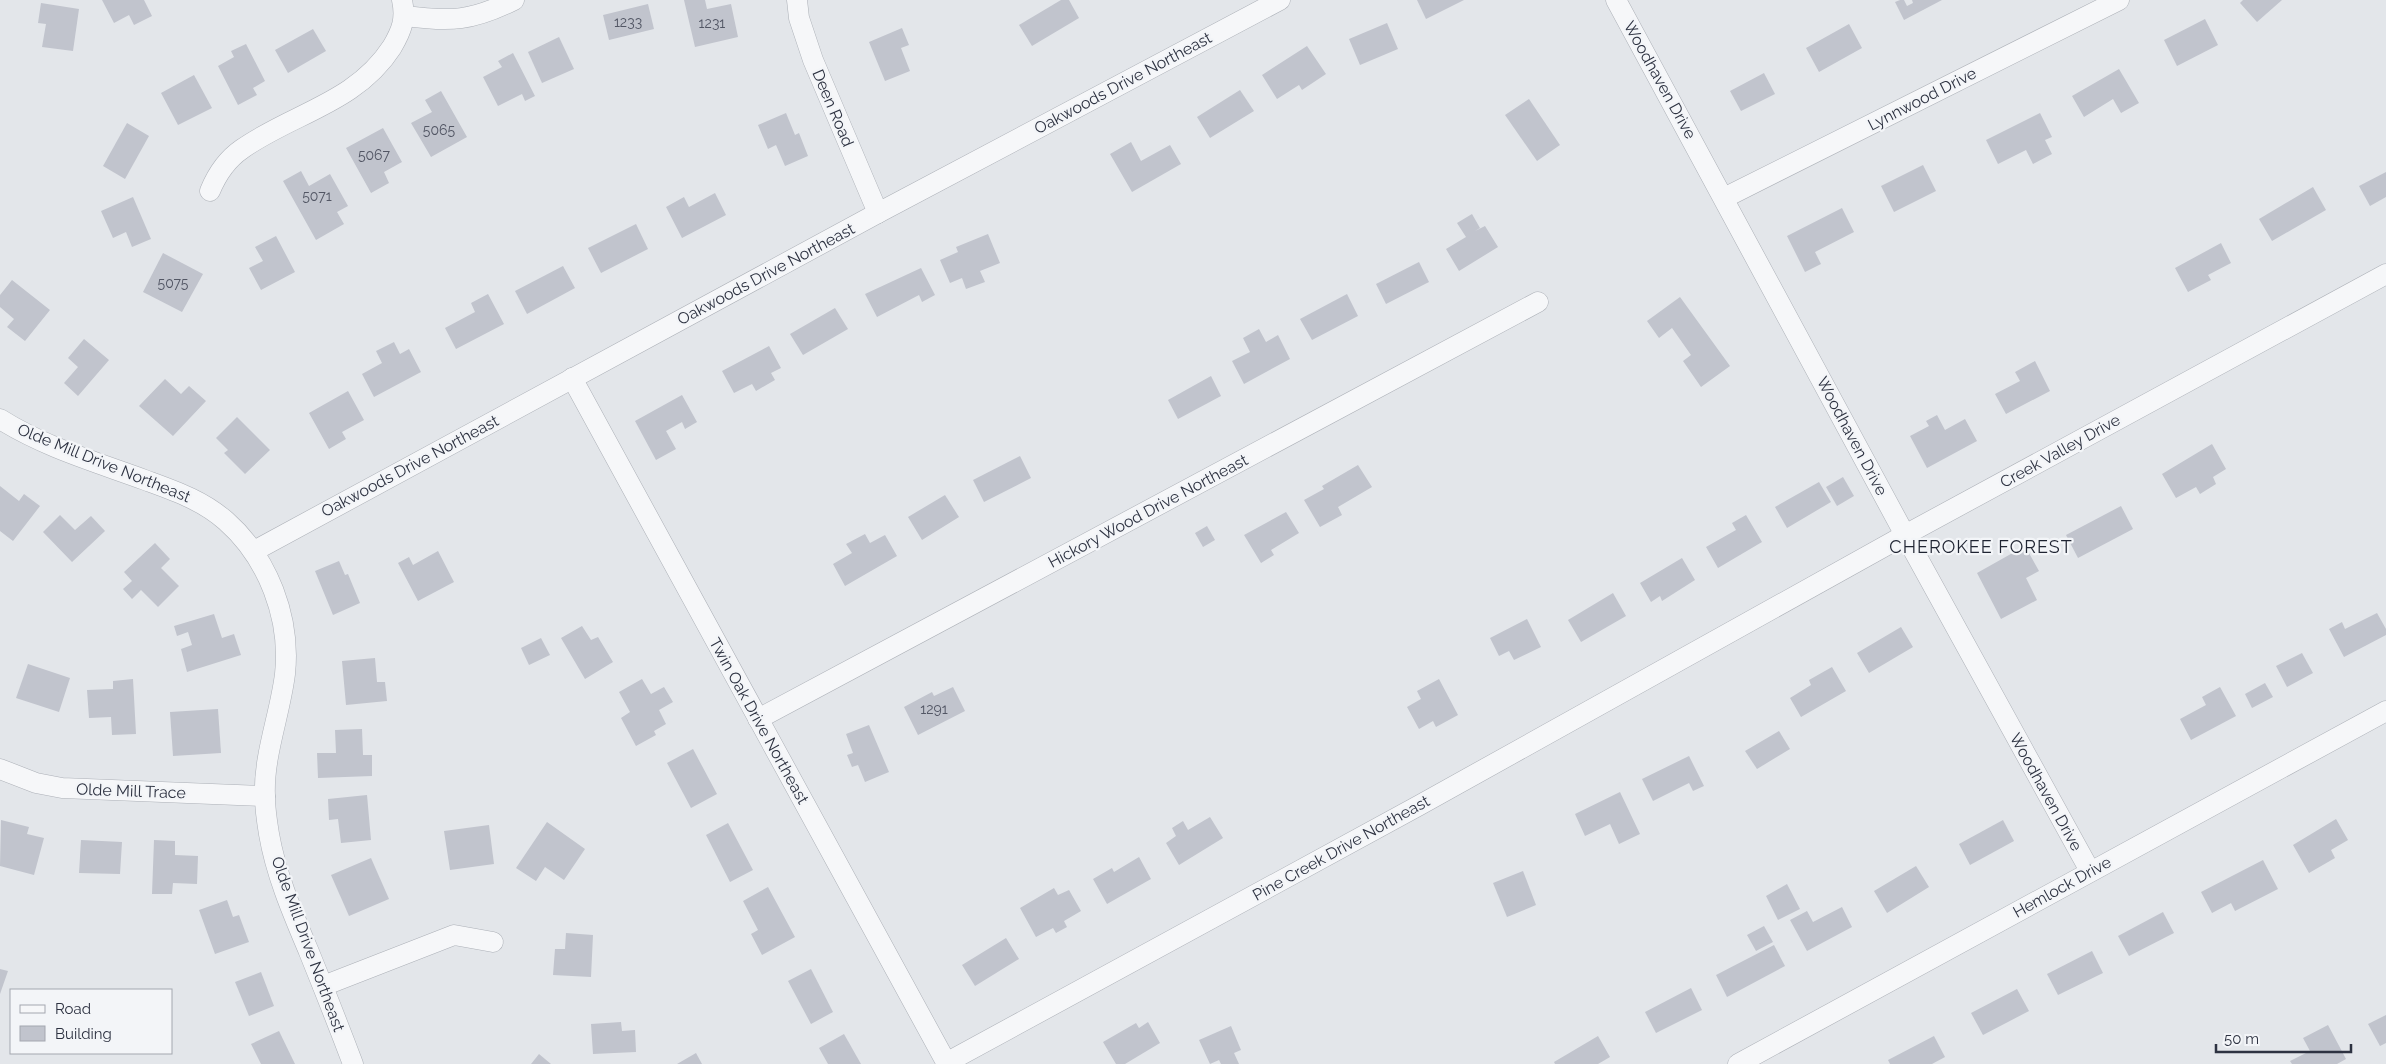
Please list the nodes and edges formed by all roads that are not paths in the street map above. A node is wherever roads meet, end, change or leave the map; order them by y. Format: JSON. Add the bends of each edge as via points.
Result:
{"nodes":[{"id":1,"x":514,"y":0,"type":"edge"},
{"id":2,"x":798,"y":0,"type":"edge"},
{"id":3,"x":1280,"y":0,"type":"edge"},
{"id":4,"x":1616,"y":0,"type":"edge"},
{"id":5,"x":2119,"y":0,"type":"edge"},
{"id":6,"x":404,"y":8,"type":"edge"},
{"id":7,"x":210,"y":191,"type":"dead end"},
{"id":8,"x":1724,"y":198,"type":"junction"},
{"id":9,"x":878,"y":213,"type":"junction"},
{"id":10,"x":2386,"y":274,"type":"edge"},
{"id":11,"x":1538,"y":302,"type":"dead end"},
{"id":12,"x":572,"y":378,"type":"junction"},
{"id":13,"x":0,"y":419,"type":"edge"},
{"id":14,"x":1905,"y":535,"type":"junction"},
{"id":15,"x":254,"y":551,"type":"junction"},
{"id":16,"x":1734,"y":630,"type":"joint"},
{"id":17,"x":2386,"y":711,"type":"edge"},
{"id":18,"x":758,"y":719,"type":"junction"},
{"id":19,"x":0,"y":769,"type":"edge"},
{"id":20,"x":265,"y":796,"type":"junction"},
{"id":21,"x":2090,"y":871,"type":"junction"},
{"id":22,"x":492,"y":942,"type":"dead end"},
{"id":23,"x":323,"y":986,"type":"junction"},
{"id":24,"x":353,"y":1064,"type":"edge"},
{"id":25,"x":946,"y":1064,"type":"edge"},
{"id":26,"x":1738,"y":1064,"type":"edge"}],
"edges":[{"from":1,"to":6,"type":"street","via":[[476,16],[446,21]]},
{"from":2,"to":9,"type":"street","name":"Deen Road","via":[[799,18],[813,60]]},
{"from":3,"to":9,"type":"street","name":"Oakwoods Drive Northeast"},
{"from":4,"to":8,"type":"street","name":"Woodhaven Drive"},
{"from":5,"to":8,"type":"street","name":"Lynnwood Drive"},
{"from":6,"to":7,"type":"street","via":[[394,44],[367,78],[241,150],[220,169]]},
{"from":8,"to":14,"type":"street","name":"Woodhaven Drive"},
{"from":9,"to":12,"type":"street","name":"Oakwoods Drive Northeast"},
{"from":10,"to":14,"type":"street","name":"Creek Valley Drive"},
{"from":11,"to":18,"type":"street","name":"Hickory Wood Drive Northeast"},
{"from":12,"to":15,"type":"street","name":"Oakwoods Drive Northeast"},
{"from":12,"to":18,"type":"street","name":"Twin Oak Drive Northeast"},
{"from":13,"to":15,"type":"street","name":"Olde Mill Drive Northeast","via":[[47,444],[195,498],[226,520]]},
{"from":14,"to":16,"type":"street","name":"Creek Valley Drive"},
{"from":14,"to":21,"type":"street","name":"Woodhaven Drive"},
{"from":15,"to":20,"type":"street","name":"Olde Mill Drive Northeast","via":[[281,612],[285,642],[285,673],[266,770]]},
{"from":16,"to":25,"type":"street","name":"Pine Creek Drive Northeast"},
{"from":17,"to":21,"type":"street","name":"Hemlock Drive"},
{"from":18,"to":25,"type":"street","name":"Twin Oak Drive Northeast"},
{"from":19,"to":20,"type":"street","name":"Olde Mill Trace","via":[[36,783],[62,788]]},
{"from":20,"to":23,"type":"street","name":"Olde Mill Drive Northeast","via":[[276,865]]},
{"from":21,"to":26,"type":"street","name":"Hemlock Drive"},
{"from":22,"to":23,"type":"street","via":[[454,935]]},
{"from":23,"to":24,"type":"street","name":"Olde Mill Drive Northeast"}]}
